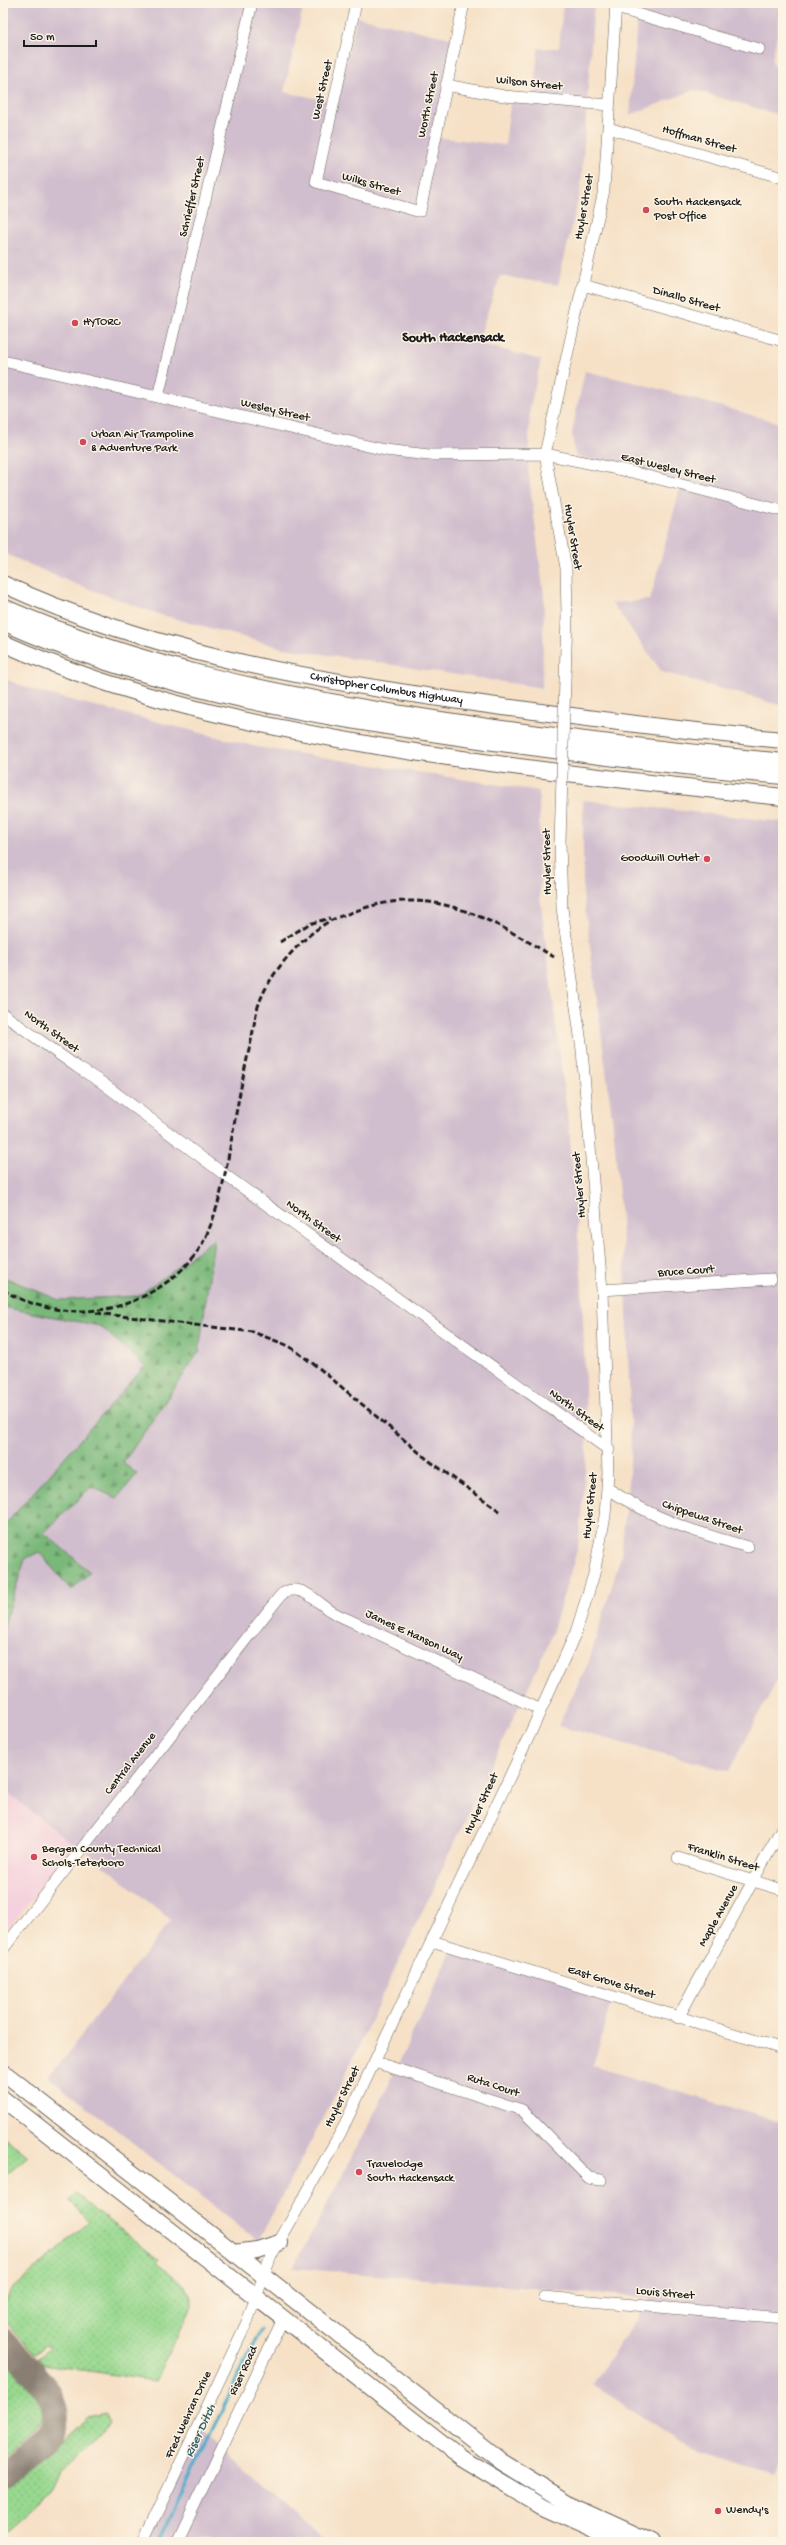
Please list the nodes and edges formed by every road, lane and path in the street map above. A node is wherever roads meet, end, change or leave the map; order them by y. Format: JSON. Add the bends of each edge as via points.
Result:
{"nodes":[{"id":1,"x":252,"y":3,"type":"edge"},
{"id":2,"x":356,"y":3,"type":"edge"},
{"id":3,"x":464,"y":3,"type":"edge"},
{"id":4,"x":616,"y":5,"type":"edge"},
{"id":5,"x":759,"y":49,"type":"dead end"},
{"id":6,"x":446,"y":85,"type":"junction"},
{"id":7,"x":609,"y":105,"type":"junction"},
{"id":8,"x":608,"y":128,"type":"junction"},
{"id":9,"x":783,"y":178,"type":"edge"},
{"id":10,"x":316,"y":182,"type":"joint"},
{"id":11,"x":419,"y":211,"type":"joint"},
{"id":12,"x":583,"y":285,"type":"junction"},
{"id":13,"x":783,"y":341,"type":"edge"},
{"id":14,"x":3,"y":361,"type":"edge"},
{"id":15,"x":158,"y":397,"type":"junction"},
{"id":16,"x":545,"y":454,"type":"junction"},
{"id":17,"x":783,"y":511,"type":"edge"},
{"id":18,"x":3,"y":584,"type":"edge"},
{"id":19,"x":3,"y":607,"type":"edge"},
{"id":20,"x":3,"y":622,"type":"edge"},
{"id":21,"x":3,"y":644,"type":"edge"},
{"id":22,"x":783,"y":740,"type":"edge"},
{"id":23,"x":783,"y":762,"type":"edge"},
{"id":24,"x":783,"y":776,"type":"edge"},
{"id":25,"x":783,"y":797,"type":"edge"},
{"id":26,"x":3,"y":1014,"type":"edge"},
{"id":27,"x":771,"y":1279,"type":"dead end"},
{"id":28,"x":602,"y":1290,"type":"junction"},
{"id":29,"x":609,"y":1450,"type":"junction"},
{"id":30,"x":608,"y":1488,"type":"junction"},
{"id":31,"x":748,"y":1547,"type":"dead end"},
{"id":32,"x":280,"y":1596,"type":"joint"},
{"id":33,"x":541,"y":1710,"type":"junction"},
{"id":34,"x":783,"y":1826,"type":"edge"},
{"id":35,"x":678,"y":1858,"type":"dead end"},
{"id":36,"x":753,"y":1881,"type":"junction"},
{"id":37,"x":783,"y":1890,"type":"edge"},
{"id":38,"x":432,"y":1941,"type":"junction"},
{"id":39,"x":3,"y":1949,"type":"edge"},
{"id":40,"x":678,"y":2018,"type":"junction"},
{"id":41,"x":783,"y":2049,"type":"edge"},
{"id":42,"x":375,"y":2062,"type":"junction"},
{"id":43,"x":3,"y":2072,"type":"edge"},
{"id":44,"x":3,"y":2099,"type":"edge"},
{"id":45,"x":105,"y":2179,"type":"junction"},
{"id":46,"x":601,"y":2180,"type":"dead end"},
{"id":47,"x":279,"y":2243,"type":"junction"},
{"id":48,"x":234,"y":2254,"type":"junction"},
{"id":49,"x":264,"y":2277,"type":"junction"},
{"id":50,"x":544,"y":2296,"type":"dead end"},
{"id":51,"x":256,"y":2298,"type":"junction"},
{"id":52,"x":783,"y":2318,"type":"edge"},
{"id":53,"x":283,"y":2319,"type":"junction"},
{"id":54,"x":406,"y":2388,"type":"junction"},
{"id":55,"x":613,"y":2540,"type":"edge"},
{"id":56,"x":143,"y":2542,"type":"edge"},
{"id":57,"x":177,"y":2542,"type":"edge"},
{"id":58,"x":651,"y":2542,"type":"edge"}],
"edges":[{"from":1,"to":15,"type":"street","name":"Schrieffer Street"},
{"from":2,"to":10,"type":"street","name":"West Street"},
{"from":3,"to":6,"type":"street","name":"Worth Street"},
{"from":4,"to":5,"type":"street"},
{"from":4,"to":7,"type":"street","name":"Huyler Street"},
{"from":6,"to":7,"type":"street","name":"Wilson Street","via":[[504,96]]},
{"from":6,"to":11,"type":"street","name":"Worth Street"},
{"from":7,"to":8,"type":"street","name":"Huyler Street"},
{"from":8,"to":9,"type":"street","name":"Hoffman Street"},
{"from":8,"to":12,"type":"street","name":"Huyler Street","via":[[604,190]]},
{"from":10,"to":11,"type":"street","name":"Wilks Street"},
{"from":12,"to":13,"type":"street","name":"Dinallo Street"},
{"from":12,"to":16,"type":"street","name":"Huyler Street"},
{"from":14,"to":15,"type":"street","name":"Wesley Street"},
{"from":15,"to":16,"type":"street","name":"Wesley Street","via":[[408,453]]},
{"from":16,"to":17,"type":"street","name":"East Wesley Street","via":[[620,469]]},
{"from":16,"to":28,"type":"street","name":"Huyler Street","bridge":true,"via":[[566,568],[567,615],[560,842],[562,908],[582,1050]]},
{"from":18,"to":22,"type":"highway","name":"Christopher Columbus Highway","via":[[81,617],[147,639],[214,658],[282,672],[532,711]]},
{"from":19,"to":23,"type":"highway","name":"Christopher Columbus Highway","via":[[130,656],[266,691],[472,725]]},
{"from":20,"to":24,"type":"highway","via":[[147,676],[283,709],[537,748]]},
{"from":21,"to":25,"type":"highway","via":[[96,679],[157,698],[281,729],[502,765]]},
{"from":26,"to":29,"type":"street","name":"North Street","via":[[101,1082],[225,1175]]},
{"from":27,"to":28,"type":"street","name":"Bruce Court"},
{"from":28,"to":29,"type":"street","name":"Huyler Street"},
{"from":29,"to":30,"type":"street","name":"Huyler Street"},
{"from":30,"to":31,"type":"street","name":"Chippewa Street","via":[[648,1513],[669,1522]]},
{"from":30,"to":33,"type":"street","name":"Huyler Street","via":[[602,1536],[586,1603],[576,1632]]},
{"from":32,"to":33,"type":"street","name":"James E Hanson Way","via":[[290,1589],[308,1594],[330,1611]]},
{"from":32,"to":39,"type":"street","name":"Central Avenue"},
{"from":33,"to":38,"type":"street","name":"Huyler Street"},
{"from":34,"to":36,"type":"street","name":"Maple Avenue"},
{"from":35,"to":36,"type":"street","name":"Franklin Street"},
{"from":36,"to":37,"type":"street","name":"Franklin Street"},
{"from":36,"to":40,"type":"street","name":"Maple Avenue"},
{"from":38,"to":40,"type":"street","name":"East Grove Street"},
{"from":38,"to":42,"type":"street","name":"Huyler Street"},
{"from":40,"to":41,"type":"street","name":"East Grove Street"},
{"from":42,"to":46,"type":"street","name":"Ruta Court","via":[[522,2110],[589,2178]]},
{"from":42,"to":47,"type":"street","name":"Huyler Street","via":[[337,2138]]},
{"from":43,"to":48,"type":"highway"},
{"from":44,"to":45,"type":"highway"},
{"from":45,"to":49,"type":"highway","via":[[173,2220],[238,2270]]},
{"from":45,"to":51,"type":"highway"},
{"from":47,"to":48,"type":"highway"},
{"from":47,"to":49,"type":"street","name":"Huyler Street","via":[[271,2256]]},
{"from":48,"to":49,"type":"highway"},
{"from":49,"to":51,"type":"street","name":"Huyler Street"},
{"from":49,"to":54,"type":"highway"},
{"from":50,"to":52,"type":"street","name":"Louis Street"},
{"from":51,"to":53,"type":"highway"},
{"from":51,"to":54,"type":"highway","via":[[285,2307],[361,2367]]},
{"from":51,"to":56,"type":"street","name":"Fred Wehran Drive"},
{"from":53,"to":55,"type":"highway","via":[[474,2466],[540,2506]]},
{"from":53,"to":57,"type":"street","name":"Riser Road"},
{"from":54,"to":58,"type":"highway","via":[[531,2482],[592,2515]]}]}
